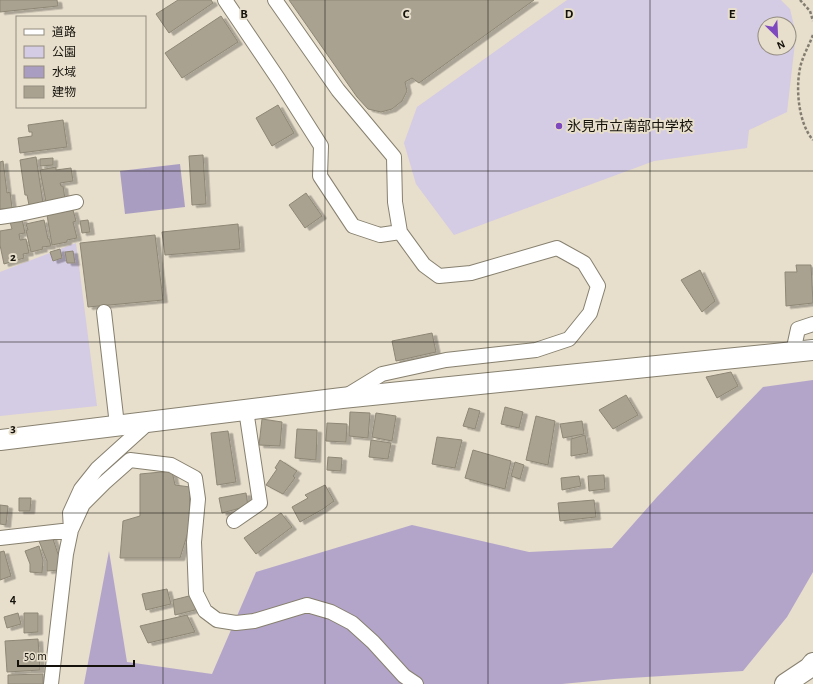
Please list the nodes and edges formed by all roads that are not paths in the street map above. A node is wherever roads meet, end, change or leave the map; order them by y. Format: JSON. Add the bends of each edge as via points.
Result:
{"nodes":[{"id":1,"x":225,"y":0,"type":"edge"},
{"id":2,"x":275,"y":0,"type":"edge"},
{"id":3,"x":76,"y":202,"type":"dead end"},
{"id":4,"x":0,"y":217,"type":"edge"},
{"id":5,"x":400,"y":232,"type":"junction"},
{"id":6,"x":104,"y":312,"type":"dead end"},
{"id":7,"x":813,"y":324,"type":"edge"},
{"id":8,"x":813,"y":350,"type":"edge"},
{"id":9,"x":793,"y":352,"type":"junction"},
{"id":10,"x":342,"y":398,"type":"junction"},
{"id":11,"x":246,"y":410,"type":"junction"},
{"id":12,"x":149,"y":422,"type":"junction"},
{"id":13,"x":117,"y":425,"type":"junction"},
{"id":14,"x":0,"y":440,"type":"edge"},
{"id":15,"x":234,"y":521,"type":"dead end"},
{"id":16,"x":71,"y":530,"type":"junction"},
{"id":17,"x":0,"y":538,"type":"edge"},
{"id":18,"x":813,"y":663,"type":"edge"},
{"id":19,"x":51,"y":684,"type":"edge"},
{"id":20,"x":416,"y":684,"type":"edge"},
{"id":21,"x":785,"y":684,"type":"edge"}],
"edges":[{"from":1,"to":5,"type":"street","via":[[321,146],[320,176],[353,226],[380,235]]},
{"from":2,"to":5,"type":"street","via":[[338,90],[394,157],[395,202]]},
{"from":3,"to":4,"type":"street"},
{"from":5,"to":10,"type":"street","via":[[424,265],[439,276],[471,273],[557,248],[584,263],[598,286],[590,313],[569,339],[536,350],[446,360],[382,374]]},
{"from":6,"to":13,"type":"street"},
{"from":7,"to":9,"type":"street","via":[[798,329]]},
{"from":8,"to":9,"type":"street"},
{"from":9,"to":10,"type":"street"},
{"from":10,"to":11,"type":"street"},
{"from":11,"to":12,"type":"street"},
{"from":11,"to":15,"type":"street","via":[[260,503]]},
{"from":12,"to":13,"type":"street"},
{"from":12,"to":16,"type":"street","via":[[97,469],[81,489],[70,513]]},
{"from":13,"to":14,"type":"street"},
{"from":16,"to":17,"type":"street"},
{"from":16,"to":19,"type":"street"},
{"from":16,"to":20,"type":"street","via":[[83,504],[130,460],[171,465],[195,478],[198,499],[194,542],[196,593],[205,611],[217,620],[236,623],[254,621],[307,605],[331,612],[352,623],[404,676]]},
{"from":18,"to":21,"type":"street"}]}
